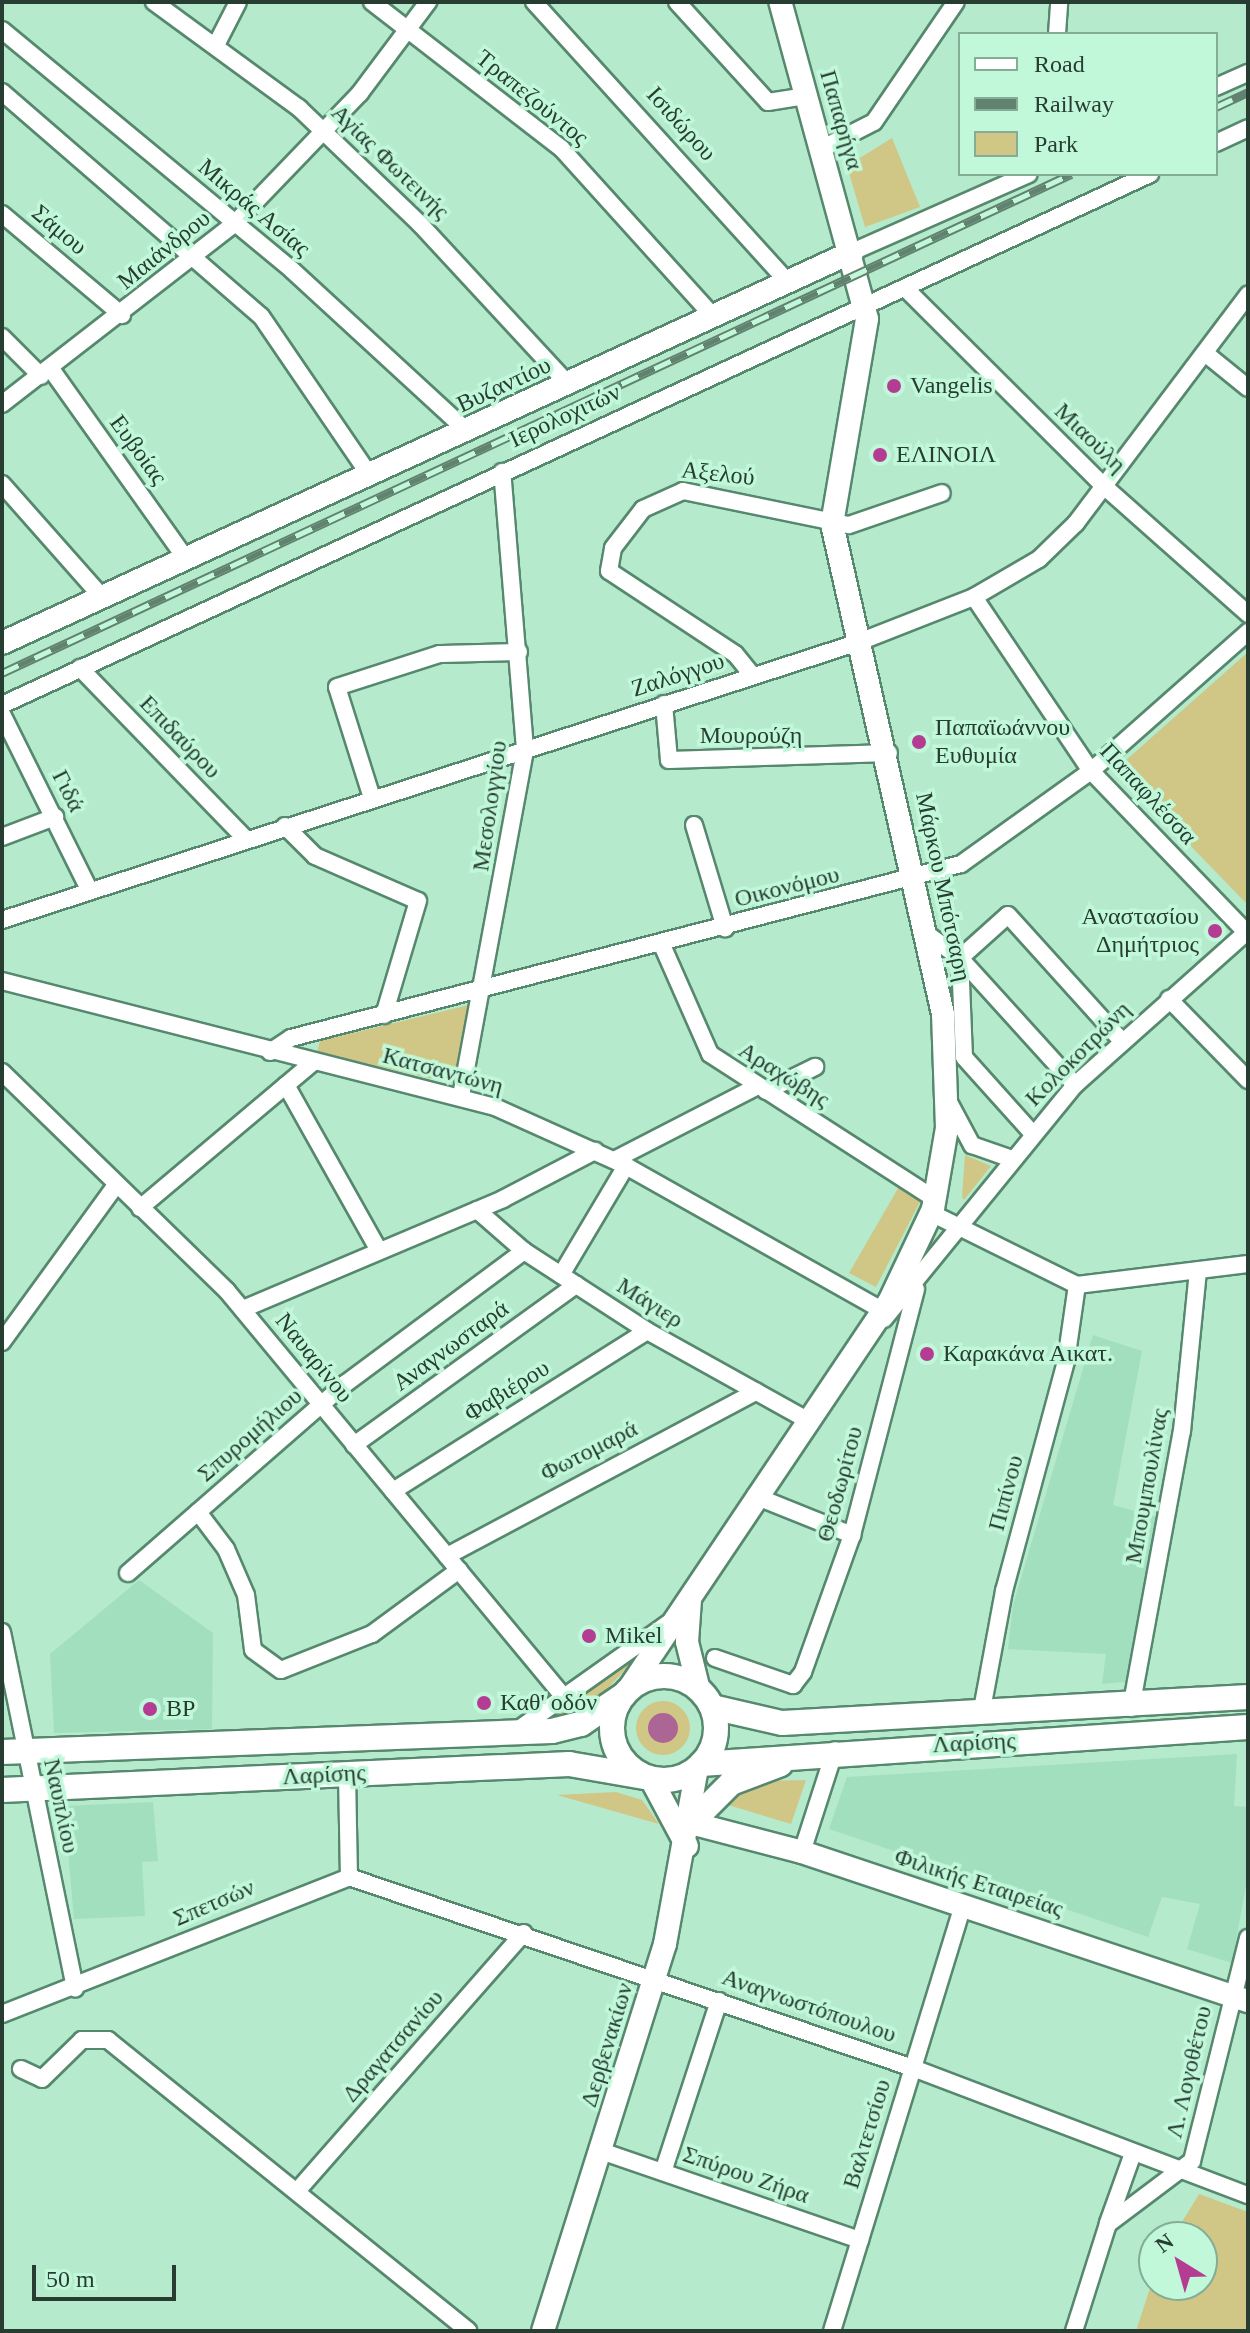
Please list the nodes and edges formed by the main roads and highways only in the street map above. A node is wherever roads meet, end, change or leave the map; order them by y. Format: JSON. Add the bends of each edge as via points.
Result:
{"nodes":[{"id":1,"x":625,"y":1693,"type":"junction"},
{"id":2,"x":1248,"y":1697,"type":"edge"},
{"id":3,"x":705,"y":1698,"type":"junction"},
{"id":4,"x":1248,"y":1727,"type":"edge"},
{"id":5,"x":835,"y":1750,"type":"junction"},
{"id":6,"x":14,"y":1752,"type":"edge"},
{"id":7,"x":699,"y":1766,"type":"junction"},
{"id":8,"x":647,"y":1778,"type":"junction"},
{"id":9,"x":12,"y":1792,"type":"edge"},
{"id":10,"x":691,"y":1823,"type":"road end"}],
"edges":[{"from":1,"to":3,"type":"main road","via":[[661,1676]]},
{"from":1,"to":6,"type":"main road","name":"Λαρίσης","via":[[573,1727],[512,1733]]},
{"from":1,"to":8,"type":"main road","via":[[613,1716],[614,1745]]},
{"from":2,"to":3,"type":"main road","name":"Λαρίσης","via":[[1131,1708],[772,1723]]},
{"from":3,"to":7,"type":"main road","via":[[715,1736]]},
{"from":4,"to":5,"type":"main road","name":"Λαρίσης"},
{"from":5,"to":7,"type":"main road","name":"Λαρίσης"},
{"from":5,"to":10,"type":"main road","via":[[743,1777]]},
{"from":7,"to":8,"type":"main road","via":[[673,1780]]},
{"from":8,"to":9,"type":"main road","name":"Λαρίσης","via":[[590,1764]]}]}
